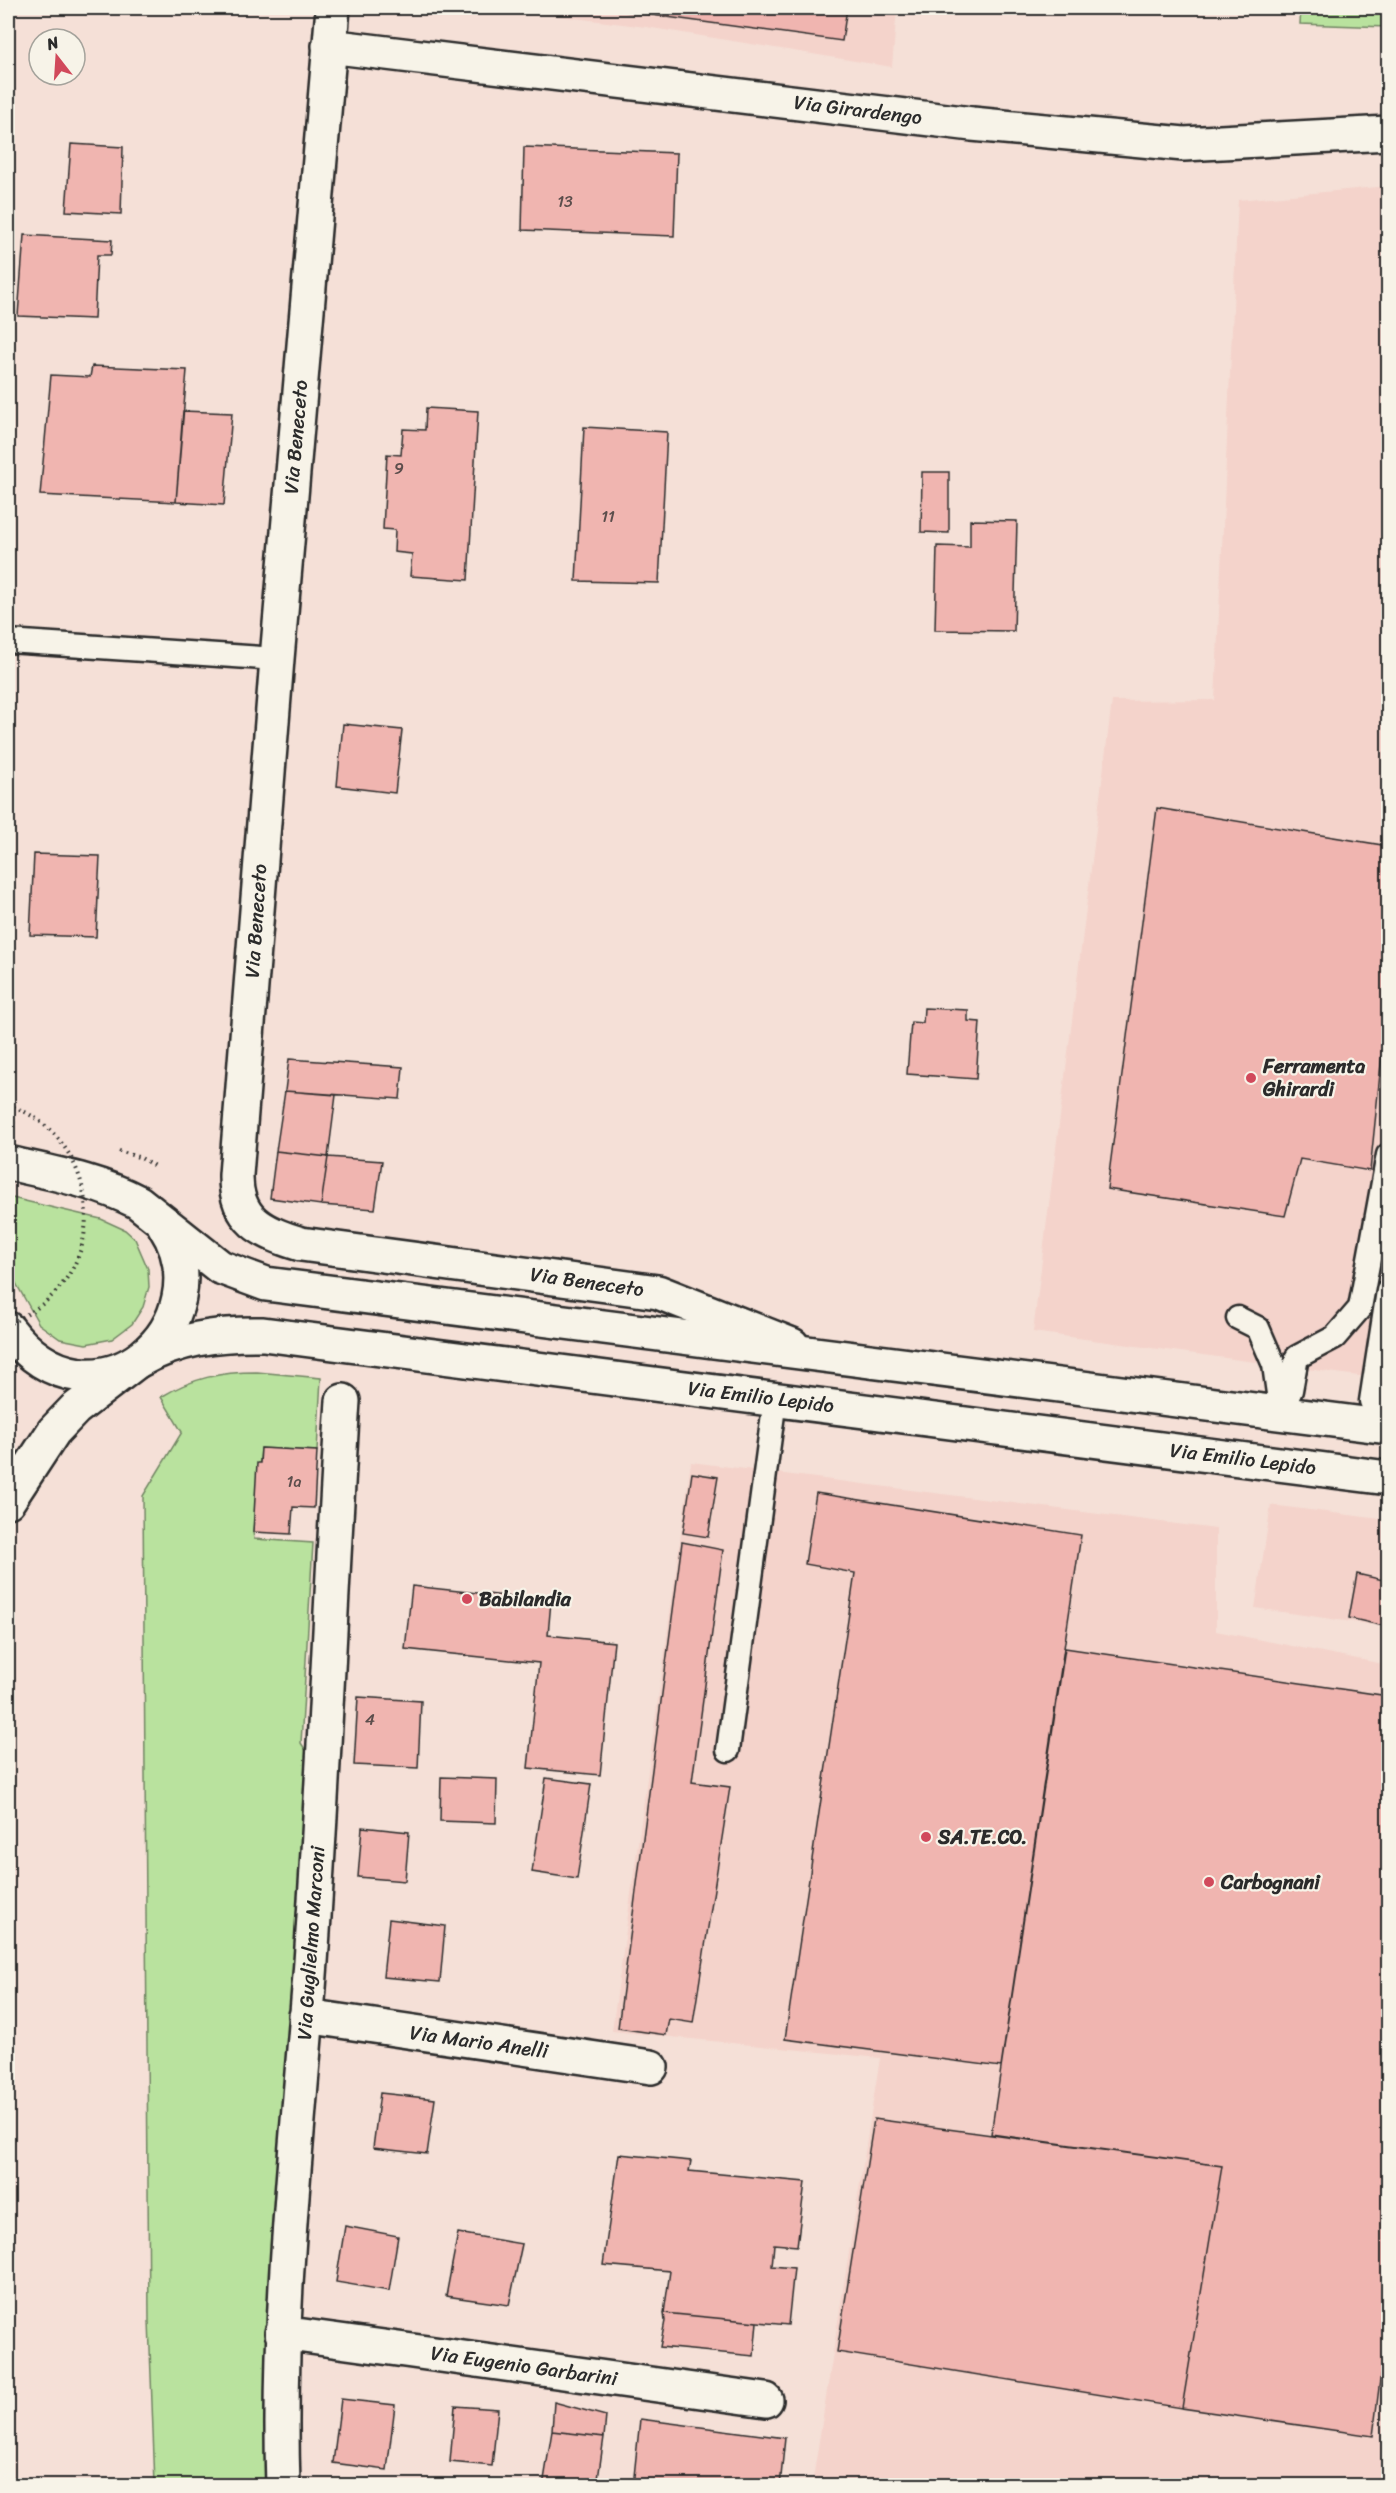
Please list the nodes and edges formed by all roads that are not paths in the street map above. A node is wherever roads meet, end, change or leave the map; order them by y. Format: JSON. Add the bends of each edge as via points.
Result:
{"nodes":[{"id":1,"x":333,"y":8,"type":"edge"},
{"id":2,"x":329,"y":46,"type":"junction"},
{"id":3,"x":1389,"y":132,"type":"edge"},
{"id":4,"x":8,"y":641,"type":"edge"},
{"id":5,"x":277,"y":659,"type":"junction"},
{"id":6,"x":1389,"y":1155,"type":"edge"},
{"id":7,"x":8,"y":1163,"type":"edge"},
{"id":8,"x":147,"y":1209,"type":"junction"},
{"id":9,"x":1389,"y":1291,"type":"edge"},
{"id":10,"x":1238,"y":1318,"type":"dead end"},
{"id":11,"x":8,"y":1329,"type":"edge"},
{"id":12,"x":843,"y":1358,"type":"junction"},
{"id":13,"x":138,"y":1361,"type":"junction"},
{"id":14,"x":1383,"y":1363,"type":"edge"},
{"id":15,"x":775,"y":1399,"type":"junction"},
{"id":16,"x":343,"y":1401,"type":"dead end"},
{"id":17,"x":1280,"y":1413,"type":"junction"},
{"id":18,"x":1385,"y":1427,"type":"edge"},
{"id":19,"x":1389,"y":1478,"type":"edge"},
{"id":20,"x":8,"y":1501,"type":"edge"},
{"id":21,"x":728,"y":1750,"type":"dead end"},
{"id":22,"x":306,"y":2016,"type":"junction"},
{"id":23,"x":651,"y":2067,"type":"dead end"},
{"id":24,"x":282,"y":2333,"type":"junction"},
{"id":25,"x":766,"y":2400,"type":"dead end"},
{"id":26,"x":283,"y":2486,"type":"edge"}],
"edges":[{"from":1,"to":2,"type":"street","name":"Via Beneceto"},
{"from":2,"to":3,"type":"street","name":"Via Girardengo","via":[[972,124],[1184,144]]},
{"from":2,"to":5,"type":"street","name":"Via Beneceto"},
{"from":4,"to":5,"type":"lane"},
{"from":5,"to":12,"type":"street","name":"Via Beneceto","via":[[236,1175],[237,1196],[244,1212],[275,1235],[316,1246],[658,1292],[776,1340]]},
{"from":6,"to":17,"type":"lane","via":[[1360,1308],[1335,1337],[1296,1356],[1291,1390]]},
{"from":7,"to":8,"type":"street","via":[[109,1188]]},
{"from":8,"to":12,"type":"street","via":[[220,1268],[266,1284]]},
{"from":8,"to":13,"type":"street","name":"Via Emilio Lepido","via":[[170,1234],[179,1266],[179,1290],[162,1336]]},
{"from":9,"to":14,"type":"lane"},
{"from":10,"to":17,"type":"lane","via":[[1258,1328],[1279,1389]]},
{"from":11,"to":13,"type":"street","name":"Via Emilio Lepido","via":[[38,1358],[68,1372],[98,1376]]},
{"from":12,"to":17,"type":"street"},
{"from":13,"to":15,"type":"street","name":"Via Emilio Lepido","via":[[165,1347],[195,1339],[263,1334]]},
{"from":13,"to":20,"type":"street","via":[[75,1409],[54,1431]]},
{"from":14,"to":18,"type":"lane","via":[[1371,1401]]},
{"from":15,"to":19,"type":"street","name":"Via Emilio Lepido"},
{"from":15,"to":21,"type":"lane"},
{"from":16,"to":22,"type":"street","name":"Via Guglielmo Marconi"},
{"from":17,"to":18,"type":"street"},
{"from":22,"to":23,"type":"street","name":"Via Mario Anelli"},
{"from":22,"to":24,"type":"street","name":"Via Guglielmo Marconi"},
{"from":24,"to":25,"type":"street","name":"Via Eugenio Garbarini"},
{"from":24,"to":26,"type":"street","name":"Via Guglielmo Marconi"}]}
